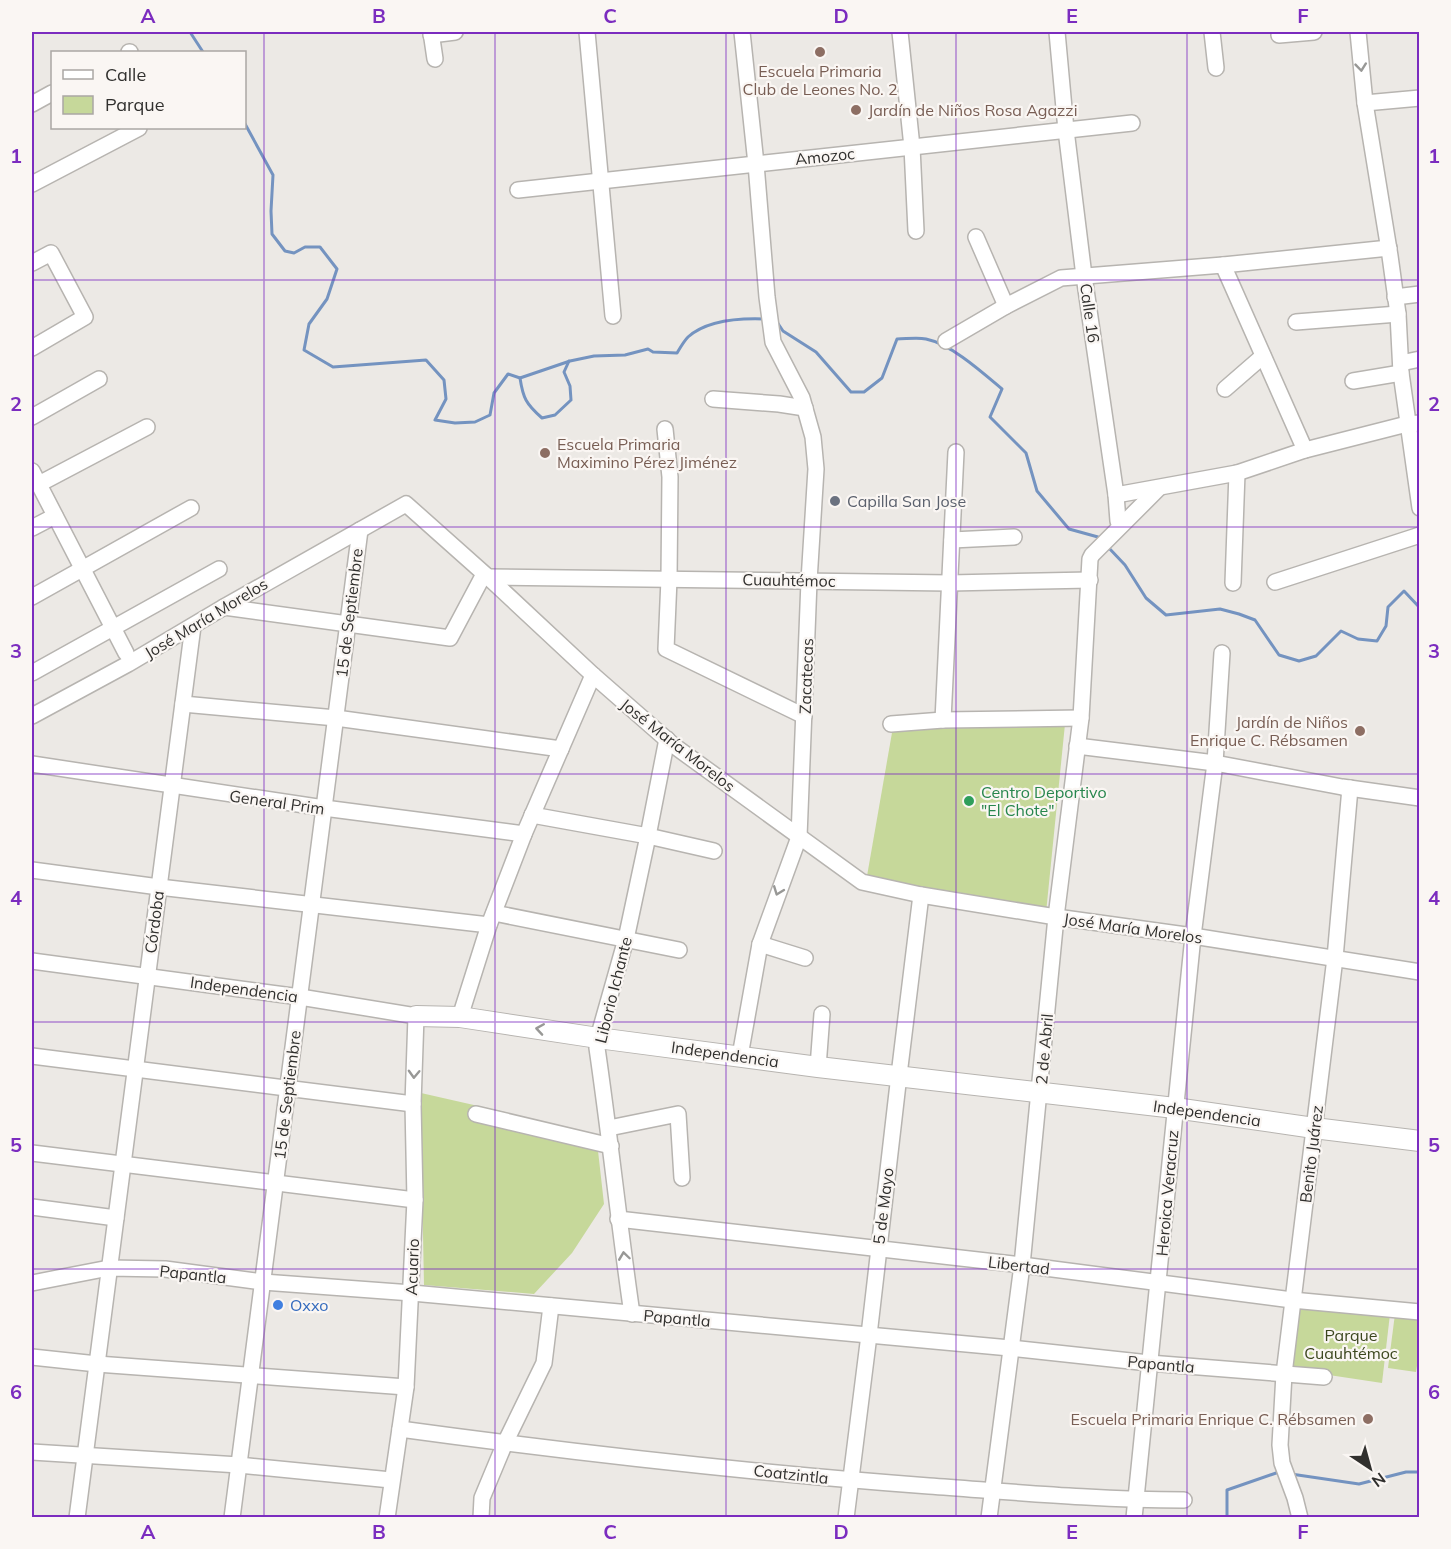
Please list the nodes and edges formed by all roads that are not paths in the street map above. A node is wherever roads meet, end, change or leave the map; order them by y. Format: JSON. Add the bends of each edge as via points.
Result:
{"nodes":[{"id":1,"x":455,"y":32,"type":"edge"},
{"id":2,"x":587,"y":32,"type":"edge"},
{"id":3,"x":742,"y":32,"type":"edge"},
{"id":4,"x":900,"y":32,"type":"edge"},
{"id":5,"x":1057,"y":32,"type":"edge"},
{"id":6,"x":1212,"y":32,"type":"edge"},
{"id":7,"x":1314,"y":32,"type":"edge"},
{"id":8,"x":1358,"y":32,"type":"edge"},
{"id":9,"x":431,"y":33,"type":"edge"},
{"id":10,"x":1279,"y":35,"type":"dead end"},
{"id":11,"x":435,"y":59,"type":"dead end"},
{"id":12,"x":1216,"y":68,"type":"dead end"},
{"id":13,"x":51,"y":94,"type":"edge"},
{"id":14,"x":1419,"y":98,"type":"edge"},
{"id":15,"x":1365,"y":103,"type":"junction"},
{"id":16,"x":32,"y":104,"type":"edge"},
{"id":17,"x":1132,"y":123,"type":"dead end"},
{"id":18,"x":137,"y":129,"type":"edge"},
{"id":19,"x":1066,"y":130,"type":"junction"},
{"id":20,"x":912,"y":147,"type":"junction"},
{"id":21,"x":756,"y":164,"type":"junction"},
{"id":22,"x":601,"y":180,"type":"junction"},
{"id":23,"x":32,"y":184,"type":"edge"},
{"id":24,"x":518,"y":190,"type":"dead end"},
{"id":25,"x":916,"y":231,"type":"dead end"},
{"id":26,"x":976,"y":237,"type":"dead end"},
{"id":27,"x":1389,"y":248,"type":"junction"},
{"id":28,"x":32,"y":263,"type":"edge"},
{"id":29,"x":1223,"y":265,"type":"junction"},
{"id":30,"x":1084,"y":276,"type":"junction"},
{"id":31,"x":1419,"y":294,"type":"edge"},
{"id":32,"x":1395,"y":297,"type":"junction"},
{"id":33,"x":1006,"y":306,"type":"junction"},
{"id":34,"x":1398,"y":314,"type":"junction"},
{"id":35,"x":613,"y":316,"type":"dead end"},
{"id":36,"x":1296,"y":322,"type":"dead end"},
{"id":37,"x":946,"y":341,"type":"dead end"},
{"id":38,"x":32,"y":348,"type":"edge"},
{"id":39,"x":1263,"y":356,"type":"junction"},
{"id":40,"x":1419,"y":359,"type":"edge"},
{"id":41,"x":1401,"y":368,"type":"junction"},
{"id":42,"x":99,"y":380,"type":"dead end"},
{"id":43,"x":1353,"y":381,"type":"dead end"},
{"id":44,"x":1225,"y":389,"type":"dead end"},
{"id":45,"x":713,"y":399,"type":"dead end"},
{"id":46,"x":805,"y":408,"type":"junction"},
{"id":47,"x":32,"y":417,"type":"edge"},
{"id":48,"x":1413,"y":423,"type":"edge"},
{"id":49,"x":147,"y":427,"type":"dead end"},
{"id":50,"x":665,"y":429,"type":"dead end"},
{"id":51,"x":1305,"y":450,"type":"junction"},
{"id":52,"x":956,"y":452,"type":"dead end"},
{"id":53,"x":1238,"y":473,"type":"junction"},
{"id":54,"x":35,"y":478,"type":"edge"},
{"id":55,"x":1158,"y":489,"type":"junction"},
{"id":56,"x":1116,"y":495,"type":"junction"},
{"id":57,"x":191,"y":508,"type":"dead end"},
{"id":58,"x":1419,"y":508,"type":"edge"},
{"id":59,"x":55,"y":516,"type":"junction"},
{"id":60,"x":1120,"y":526,"type":"junction"},
{"id":61,"x":32,"y":528,"type":"edge"},
{"id":62,"x":360,"y":530,"type":"junction"},
{"id":63,"x":1419,"y":535,"type":"edge"},
{"id":64,"x":1014,"y":537,"type":"dead end"},
{"id":65,"x":952,"y":540,"type":"junction"},
{"id":66,"x":82,"y":569,"type":"junction"},
{"id":67,"x":219,"y":569,"type":"dead end"},
{"id":68,"x":486,"y":576,"type":"junction"},
{"id":69,"x":669,"y":579,"type":"junction"},
{"id":70,"x":809,"y":580,"type":"junction"},
{"id":71,"x":1090,"y":580,"type":"junction"},
{"id":72,"x":1275,"y":582,"type":"dead end"},
{"id":73,"x":950,"y":583,"type":"junction"},
{"id":74,"x":1233,"y":583,"type":"dead end"},
{"id":75,"x":32,"y":597,"type":"edge"},
{"id":76,"x":224,"y":607,"type":"junction"},
{"id":77,"x":348,"y":624,"type":"junction"},
{"id":78,"x":193,"y":626,"type":"junction"},
{"id":79,"x":112,"y":628,"type":"junction"},
{"id":80,"x":126,"y":653,"type":"dead end"},
{"id":81,"x":1222,"y":653,"type":"dead end"},
{"id":82,"x":32,"y":673,"type":"edge"},
{"id":83,"x":592,"y":675,"type":"junction"},
{"id":84,"x":183,"y":704,"type":"junction"},
{"id":85,"x":32,"y":716,"type":"edge"},
{"id":86,"x":804,"y":716,"type":"junction"},
{"id":87,"x":336,"y":718,"type":"junction"},
{"id":88,"x":1081,"y":718,"type":"junction"},
{"id":89,"x":943,"y":720,"type":"junction"},
{"id":90,"x":891,"y":724,"type":"dead end"},
{"id":91,"x":667,"y":739,"type":"junction"},
{"id":92,"x":1077,"y":746,"type":"junction"},
{"id":93,"x":561,"y":749,"type":"junction"},
{"id":94,"x":32,"y":764,"type":"edge"},
{"id":95,"x":1215,"y":764,"type":"junction"},
{"id":96,"x":172,"y":786,"type":"junction"},
{"id":97,"x":1350,"y":788,"type":"junction"},
{"id":98,"x":1419,"y":798,"type":"edge"},
{"id":99,"x":324,"y":808,"type":"junction"},
{"id":100,"x":532,"y":815,"type":"junction"},
{"id":101,"x":524,"y":834,"type":"junction"},
{"id":102,"x":648,"y":836,"type":"junction"},
{"id":103,"x":799,"y":837,"type":"junction"},
{"id":104,"x":714,"y":851,"type":"dead end"},
{"id":105,"x":32,"y":870,"type":"edge"},
{"id":106,"x":159,"y":887,"type":"junction"},
{"id":107,"x":921,"y":895,"type":"junction"},
{"id":108,"x":312,"y":904,"type":"junction"},
{"id":109,"x":1056,"y":917,"type":"junction"},
{"id":110,"x":492,"y":919,"type":"junction"},
{"id":111,"x":1193,"y":936,"type":"junction"},
{"id":112,"x":626,"y":939,"type":"junction"},
{"id":113,"x":760,"y":944,"type":"junction"},
{"id":114,"x":679,"y":950,"type":"dead end"},
{"id":115,"x":805,"y":958,"type":"dead end"},
{"id":116,"x":1335,"y":958,"type":"junction"},
{"id":117,"x":32,"y":961,"type":"edge"},
{"id":118,"x":1419,"y":972,"type":"edge"},
{"id":119,"x":147,"y":976,"type":"junction"},
{"id":120,"x":300,"y":997,"type":"junction"},
{"id":121,"x":822,"y":1014,"type":"dead end"},
{"id":122,"x":416,"y":1016,"type":"junction"},
{"id":123,"x":460,"y":1017,"type":"junction"},
{"id":124,"x":598,"y":1038,"type":"junction"},
{"id":125,"x":32,"y":1056,"type":"edge"},
{"id":126,"x":740,"y":1056,"type":"junction"},
{"id":127,"x":818,"y":1067,"type":"junction"},
{"id":128,"x":135,"y":1069,"type":"junction"},
{"id":129,"x":898,"y":1075,"type":"junction"},
{"id":130,"x":288,"y":1088,"type":"junction"},
{"id":131,"x":1040,"y":1092,"type":"junction"},
{"id":132,"x":413,"y":1104,"type":"junction"},
{"id":133,"x":1175,"y":1108,"type":"junction"},
{"id":134,"x":476,"y":1114,"type":"dead end"},
{"id":135,"x":609,"y":1128,"type":"junction"},
{"id":136,"x":1314,"y":1128,"type":"junction"},
{"id":137,"x":1419,"y":1141,"type":"edge"},
{"id":138,"x":611,"y":1146,"type":"junction"},
{"id":139,"x":32,"y":1153,"type":"edge"},
{"id":140,"x":122,"y":1165,"type":"junction"},
{"id":141,"x":682,"y":1178,"type":"dead end"},
{"id":142,"x":276,"y":1182,"type":"junction"},
{"id":143,"x":415,"y":1200,"type":"junction"},
{"id":144,"x":32,"y":1207,"type":"edge"},
{"id":145,"x":116,"y":1218,"type":"junction"},
{"id":146,"x":618,"y":1219,"type":"junction"},
{"id":147,"x":878,"y":1248,"type":"junction"},
{"id":148,"x":1022,"y":1265,"type":"junction"},
{"id":149,"x":109,"y":1268,"type":"junction"},
{"id":150,"x":263,"y":1282,"type":"junction"},
{"id":151,"x":32,"y":1283,"type":"edge"},
{"id":152,"x":1159,"y":1283,"type":"junction"},
{"id":153,"x":412,"y":1293,"type":"junction"},
{"id":154,"x":1292,"y":1300,"type":"junction"},
{"id":155,"x":551,"y":1306,"type":"junction"},
{"id":156,"x":1419,"y":1312,"type":"edge"},
{"id":157,"x":632,"y":1314,"type":"junction"},
{"id":158,"x":869,"y":1335,"type":"junction"},
{"id":159,"x":1010,"y":1348,"type":"junction"},
{"id":160,"x":32,"y":1357,"type":"edge"},
{"id":161,"x":1149,"y":1363,"type":"junction"},
{"id":162,"x":97,"y":1364,"type":"junction"},
{"id":163,"x":1284,"y":1374,"type":"junction"},
{"id":164,"x":251,"y":1375,"type":"junction"},
{"id":165,"x":1324,"y":1377,"type":"dead end"},
{"id":166,"x":406,"y":1387,"type":"junction"},
{"id":167,"x":400,"y":1430,"type":"junction"},
{"id":168,"x":505,"y":1443,"type":"junction"},
{"id":169,"x":32,"y":1452,"type":"edge"},
{"id":170,"x":85,"y":1454,"type":"junction"},
{"id":171,"x":239,"y":1465,"type":"junction"},
{"id":172,"x":392,"y":1480,"type":"junction"},
{"id":173,"x":850,"y":1480,"type":"junction"},
{"id":174,"x":993,"y":1490,"type":"junction"},
{"id":175,"x":1136,"y":1500,"type":"junction"},
{"id":176,"x":1184,"y":1500,"type":"dead end"},
{"id":177,"x":77,"y":1518,"type":"edge"},
{"id":178,"x":232,"y":1518,"type":"edge"},
{"id":179,"x":387,"y":1518,"type":"edge"},
{"id":180,"x":481,"y":1518,"type":"edge"},
{"id":181,"x":846,"y":1518,"type":"edge"},
{"id":182,"x":989,"y":1518,"type":"edge"},
{"id":183,"x":1134,"y":1518,"type":"edge"},
{"id":184,"x":1300,"y":1518,"type":"edge"}],
"edges":[{"from":1,"to":9,"type":"street"},
{"from":2,"to":22,"type":"street"},
{"from":3,"to":21,"type":"street","name":"Zacatecas"},
{"from":4,"to":20,"type":"street"},
{"from":5,"to":19,"type":"street","name":"Calle 16"},
{"from":6,"to":12,"type":"street"},
{"from":7,"to":10,"type":"street"},
{"from":8,"to":15,"type":"street","one_way":true},
{"from":9,"to":11,"type":"street"},
{"from":13,"to":16,"type":"street"},
{"from":14,"to":15,"type":"street"},
{"from":15,"to":27,"type":"street"},
{"from":17,"to":19,"type":"street","name":"Amozoc"},
{"from":18,"to":23,"type":"street"},
{"from":19,"to":20,"type":"street","name":"Amozoc"},
{"from":19,"to":30,"type":"street","name":"Calle 16"},
{"from":20,"to":21,"type":"street","name":"Amozoc"},
{"from":20,"to":25,"type":"street"},
{"from":21,"to":22,"type":"street","name":"Amozoc"},
{"from":21,"to":46,"type":"street","name":"Zacatecas","via":[[773,342]]},
{"from":22,"to":24,"type":"street","name":"Amozoc"},
{"from":22,"to":35,"type":"street"},
{"from":26,"to":33,"type":"street"},
{"from":27,"to":29,"type":"street"},
{"from":27,"to":32,"type":"street"},
{"from":28,"to":38,"type":"street","via":[[51,253],[85,316]]},
{"from":29,"to":30,"type":"street"},
{"from":29,"to":39,"type":"street"},
{"from":30,"to":33,"type":"street","via":[[1061,278]]},
{"from":30,"to":56,"type":"street","name":"Calle 16"},
{"from":31,"to":32,"type":"street"},
{"from":32,"to":34,"type":"street"},
{"from":33,"to":37,"type":"street"},
{"from":34,"to":36,"type":"street"},
{"from":34,"to":41,"type":"street"},
{"from":39,"to":44,"type":"street"},
{"from":39,"to":51,"type":"street"},
{"from":40,"to":41,"type":"street"},
{"from":41,"to":43,"type":"street"},
{"from":41,"to":48,"type":"street"},
{"from":42,"to":47,"type":"street"},
{"from":45,"to":46,"type":"street"},
{"from":46,"to":70,"type":"street","name":"Zacatecas","via":[[816,469]]},
{"from":48,"to":51,"type":"street"},
{"from":48,"to":58,"type":"street"},
{"from":49,"to":54,"type":"street"},
{"from":50,"to":69,"type":"street","via":[[670,477]]},
{"from":51,"to":53,"type":"street"},
{"from":52,"to":65,"type":"street"},
{"from":53,"to":55,"type":"street"},
{"from":53,"to":74,"type":"street"},
{"from":54,"to":59,"type":"street"},
{"from":55,"to":56,"type":"street"},
{"from":55,"to":60,"type":"street"},
{"from":56,"to":60,"type":"street","name":"Calle 16"},
{"from":57,"to":66,"type":"street"},
{"from":59,"to":61,"type":"street"},
{"from":59,"to":66,"type":"street"},
{"from":60,"to":71,"type":"street","via":[[1092,555]]},
{"from":62,"to":68,"type":"street","name":"José María Morelos","via":[[406,504]]},
{"from":62,"to":76,"type":"street","name":"José María Morelos"},
{"from":62,"to":77,"type":"street","name":"15 de Septiembre"},
{"from":63,"to":72,"type":"street"},
{"from":64,"to":65,"type":"street"},
{"from":65,"to":73,"type":"street"},
{"from":66,"to":75,"type":"street"},
{"from":66,"to":79,"type":"street"},
{"from":67,"to":79,"type":"street"},
{"from":68,"to":69,"type":"street","name":"Cuauhtémoc"},
{"from":68,"to":77,"type":"street","via":[[450,638]]},
{"from":68,"to":83,"type":"street","name":"José María Morelos"},
{"from":69,"to":70,"type":"street","name":"Cuauhtémoc"},
{"from":69,"to":86,"type":"street","via":[[666,649]]},
{"from":70,"to":73,"type":"street","name":"Cuauhtémoc"},
{"from":70,"to":86,"type":"street","name":"Zacatecas"},
{"from":71,"to":73,"type":"street","name":"Cuauhtémoc"},
{"from":71,"to":88,"type":"street","name":"2 de Abril"},
{"from":73,"to":89,"type":"street"},
{"from":76,"to":77,"type":"street"},
{"from":76,"to":78,"type":"street","name":"José María Morelos"},
{"from":77,"to":87,"type":"street","name":"15 de Septiembre"},
{"from":78,"to":84,"type":"street","name":"Córdoba"},
{"from":78,"to":85,"type":"street","name":"José María Morelos"},
{"from":79,"to":80,"type":"street"},
{"from":79,"to":82,"type":"street"},
{"from":81,"to":95,"type":"street","name":"Heroica Veracruz"},
{"from":83,"to":91,"type":"street","name":"José María Morelos"},
{"from":83,"to":93,"type":"street"},
{"from":84,"to":87,"type":"street"},
{"from":84,"to":96,"type":"street","name":"Córdoba"},
{"from":86,"to":103,"type":"street","name":"Zacatecas"},
{"from":87,"to":93,"type":"street"},
{"from":87,"to":99,"type":"street","name":"15 de Septiembre"},
{"from":88,"to":89,"type":"street"},
{"from":88,"to":92,"type":"street","name":"2 de Abril"},
{"from":89,"to":90,"type":"street"},
{"from":91,"to":102,"type":"street","name":"Liborio Ichante"},
{"from":91,"to":103,"type":"street","name":"José María Morelos"},
{"from":92,"to":95,"type":"street"},
{"from":92,"to":109,"type":"street","name":"2 de Abril"},
{"from":93,"to":100,"type":"street"},
{"from":94,"to":96,"type":"street","name":"General Prim"},
{"from":95,"to":97,"type":"street"},
{"from":95,"to":111,"type":"street","name":"Heroica Veracruz"},
{"from":96,"to":99,"type":"street","name":"General Prim"},
{"from":96,"to":106,"type":"street","name":"Córdoba"},
{"from":97,"to":98,"type":"street"},
{"from":97,"to":116,"type":"street","name":"Benito Juárez"},
{"from":99,"to":101,"type":"street","name":"General Prim"},
{"from":99,"to":108,"type":"street","name":"15 de Septiembre"},
{"from":100,"to":101,"type":"street"},
{"from":100,"to":102,"type":"street"},
{"from":101,"to":110,"type":"street"},
{"from":102,"to":104,"type":"street"},
{"from":102,"to":112,"type":"street","name":"Liborio Ichante"},
{"from":103,"to":107,"type":"street","name":"José María Morelos","via":[[862,882]]},
{"from":103,"to":113,"type":"street","name":"Zacatecas","one_way":true},
{"from":105,"to":106,"type":"street"},
{"from":106,"to":108,"type":"street"},
{"from":106,"to":119,"type":"street","name":"Córdoba"},
{"from":107,"to":109,"type":"street","name":"José María Morelos"},
{"from":107,"to":129,"type":"street","name":"5 de Mayo"},
{"from":108,"to":110,"type":"street"},
{"from":108,"to":120,"type":"street","name":"15 de Septiembre"},
{"from":109,"to":111,"type":"street","name":"José María Morelos"},
{"from":109,"to":131,"type":"street","name":"2 de Abril"},
{"from":110,"to":112,"type":"street"},
{"from":110,"to":123,"type":"street"},
{"from":111,"to":116,"type":"street","name":"José María Morelos"},
{"from":111,"to":133,"type":"street","name":"Heroica Veracruz"},
{"from":112,"to":114,"type":"street"},
{"from":112,"to":124,"type":"street","name":"Liborio Ichante"},
{"from":113,"to":115,"type":"street"},
{"from":113,"to":126,"type":"street","name":"Zacatecas"},
{"from":116,"to":118,"type":"street","name":"José María Morelos"},
{"from":116,"to":136,"type":"street","name":"Benito Juárez"},
{"from":117,"to":119,"type":"street","name":"Independencia"},
{"from":119,"to":120,"type":"street","name":"Independencia"},
{"from":119,"to":128,"type":"street","name":"Córdoba"},
{"from":120,"to":122,"type":"street","name":"Independencia"},
{"from":120,"to":130,"type":"street","name":"15 de Septiembre"},
{"from":121,"to":127,"type":"street"},
{"from":122,"to":123,"type":"main road","name":"Independencia"},
{"from":122,"to":132,"type":"street","name":"Acuario","one_way":true},
{"from":124,"to":123,"type":"main road","name":"Independencia","one_way":true},
{"from":124,"to":126,"type":"main road","name":"Independencia"},
{"from":124,"to":135,"type":"street","name":"Liborio Ichante"},
{"from":125,"to":128,"type":"street"},
{"from":126,"to":127,"type":"main road","name":"Independencia"},
{"from":127,"to":129,"type":"main road","name":"Independencia"},
{"from":128,"to":130,"type":"street"},
{"from":128,"to":140,"type":"street","name":"Córdoba"},
{"from":129,"to":131,"type":"main road","name":"Independencia"},
{"from":129,"to":147,"type":"street","name":"5 de Mayo"},
{"from":130,"to":132,"type":"street"},
{"from":130,"to":142,"type":"street","name":"15 de Septiembre"},
{"from":131,"to":133,"type":"main road","name":"Independencia"},
{"from":131,"to":148,"type":"street","name":"2 de Abril"},
{"from":132,"to":143,"type":"street","name":"Acuario"},
{"from":133,"to":136,"type":"main road","name":"Independencia"},
{"from":133,"to":152,"type":"street","name":"Heroica Veracruz"},
{"from":134,"to":138,"type":"street"},
{"from":135,"to":138,"type":"street","name":"Liborio Ichante"},
{"from":135,"to":141,"type":"street","via":[[678,1114]]},
{"from":136,"to":137,"type":"main road","name":"Independencia"},
{"from":136,"to":154,"type":"street","name":"Benito Juárez"},
{"from":138,"to":146,"type":"street","name":"Liborio Ichante"},
{"from":139,"to":140,"type":"street"},
{"from":140,"to":142,"type":"street"},
{"from":140,"to":145,"type":"street","name":"Córdoba"},
{"from":142,"to":143,"type":"street"},
{"from":142,"to":150,"type":"street","name":"15 de Septiembre"},
{"from":143,"to":153,"type":"street","name":"Acuario"},
{"from":144,"to":145,"type":"street"},
{"from":145,"to":149,"type":"street","name":"Córdoba"},
{"from":146,"to":147,"type":"street","name":"Libertad"},
{"from":157,"to":146,"type":"street","name":"Liborio Ichante","one_way":true},
{"from":147,"to":148,"type":"street","name":"Libertad"},
{"from":147,"to":158,"type":"street","name":"5 de Mayo"},
{"from":148,"to":152,"type":"street","name":"Libertad"},
{"from":148,"to":159,"type":"street","name":"2 de Abril"},
{"from":149,"to":150,"type":"street","name":"Papantla","via":[[165,1269]]},
{"from":149,"to":151,"type":"street","name":"Papantla"},
{"from":149,"to":162,"type":"street","name":"Córdoba"},
{"from":150,"to":153,"type":"street","name":"Papantla"},
{"from":150,"to":164,"type":"street","name":"15 de Septiembre"},
{"from":152,"to":154,"type":"street","name":"Libertad"},
{"from":152,"to":161,"type":"street","name":"Heroica Veracruz"},
{"from":153,"to":155,"type":"street","name":"Papantla"},
{"from":153,"to":166,"type":"street","name":"Acuario"},
{"from":154,"to":156,"type":"street","name":"Libertad"},
{"from":154,"to":163,"type":"street","name":"Benito Juárez"},
{"from":155,"to":157,"type":"street","name":"Papantla"},
{"from":155,"to":168,"type":"street","via":[[544,1363]]},
{"from":157,"to":158,"type":"street","name":"Papantla"},
{"from":158,"to":159,"type":"street","name":"Papantla"},
{"from":158,"to":173,"type":"street","name":"5 de Mayo"},
{"from":159,"to":161,"type":"street","name":"Papantla"},
{"from":159,"to":174,"type":"street","name":"2 de Abril"},
{"from":160,"to":162,"type":"street"},
{"from":161,"to":163,"type":"street","name":"Papantla"},
{"from":161,"to":175,"type":"street","name":"Heroica Veracruz"},
{"from":162,"to":164,"type":"street"},
{"from":162,"to":170,"type":"street","name":"Córdoba"},
{"from":163,"to":165,"type":"street","name":"Papantla"},
{"from":163,"to":184,"type":"street","name":"Benito Juárez","via":[[1280,1445]]},
{"from":164,"to":166,"type":"street"},
{"from":164,"to":171,"type":"street","name":"15 de Septiembre"},
{"from":166,"to":167,"type":"street","name":"Acuario"},
{"from":167,"to":168,"type":"street","name":"Coatzintla"},
{"from":167,"to":172,"type":"street","name":"Acuario"},
{"from":168,"to":173,"type":"street","name":"Coatzintla"},
{"from":168,"to":180,"type":"street","via":[[482,1498]]},
{"from":169,"to":170,"type":"street"},
{"from":170,"to":171,"type":"street"},
{"from":170,"to":177,"type":"street","name":"Córdoba"},
{"from":171,"to":172,"type":"street"},
{"from":171,"to":178,"type":"street","name":"15 de Septiembre"},
{"from":172,"to":179,"type":"street","name":"Acuario"},
{"from":173,"to":174,"type":"street","name":"Coatzintla"},
{"from":173,"to":181,"type":"street","name":"5 de Mayo"},
{"from":174,"to":175,"type":"street","name":"Coatzintla"},
{"from":174,"to":182,"type":"street","name":"2 de Abril"},
{"from":175,"to":176,"type":"street","name":"Coatzintla"},
{"from":175,"to":183,"type":"street","name":"Heroica Veracruz"}]}
